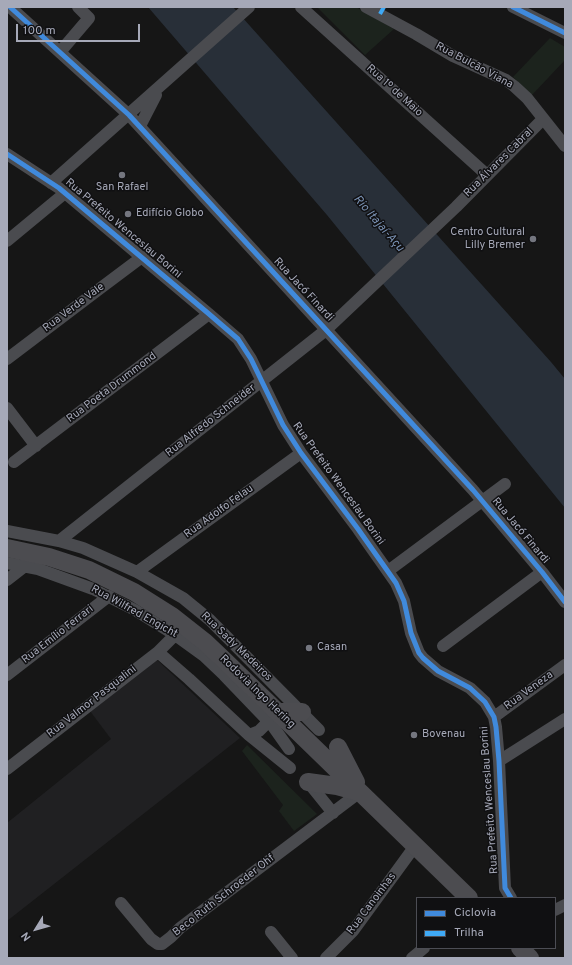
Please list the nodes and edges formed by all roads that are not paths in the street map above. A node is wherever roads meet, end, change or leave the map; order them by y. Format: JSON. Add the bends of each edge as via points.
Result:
{"nodes":[{"id":1,"x":10,"y":7,"type":"edge"},
{"id":2,"x":78,"y":7,"type":"edge"},
{"id":3,"x":248,"y":7,"type":"edge"},
{"id":4,"x":301,"y":7,"type":"edge"},
{"id":5,"x":366,"y":7,"type":"edge"},
{"id":6,"x":513,"y":7,"type":"edge"},
{"id":7,"x":565,"y":33,"type":"edge"},
{"id":8,"x":60,"y":52,"type":"junction"},
{"id":9,"x":160,"y":87,"type":"junction"},
{"id":10,"x":129,"y":115,"type":"junction"},
{"id":11,"x":543,"y":118,"type":"junction"},
{"id":12,"x":140,"y":126,"type":"junction"},
{"id":13,"x":565,"y":146,"type":"edge"},
{"id":14,"x":7,"y":154,"type":"edge"},
{"id":15,"x":486,"y":175,"type":"junction"},
{"id":16,"x":51,"y":183,"type":"junction"},
{"id":17,"x":65,"y":193,"type":"junction"},
{"id":18,"x":7,"y":241,"type":"edge"},
{"id":19,"x":142,"y":257,"type":"junction"},
{"id":20,"x":360,"y":299,"type":"joint"},
{"id":21,"x":209,"y":314,"type":"junction"},
{"id":22,"x":326,"y":330,"type":"junction"},
{"id":23,"x":7,"y":359,"type":"edge"},
{"id":24,"x":263,"y":380,"type":"junction"},
{"id":25,"x":7,"y":408,"type":"edge"},
{"id":26,"x":36,"y":446,"type":"junction"},
{"id":27,"x":301,"y":453,"type":"junction"},
{"id":28,"x":14,"y":462,"type":"dead end"},
{"id":29,"x":505,"y":484,"type":"dead end"},
{"id":30,"x":482,"y":501,"type":"junction"},
{"id":31,"x":7,"y":531,"type":"edge"},
{"id":32,"x":59,"y":541,"type":"junction"},
{"id":33,"x":7,"y":548,"type":"edge"},
{"id":34,"x":7,"y":563,"type":"edge"},
{"id":35,"x":25,"y":566,"type":"junction"},
{"id":36,"x":388,"y":571,"type":"junction"},
{"id":37,"x":137,"y":572,"type":"junction"},
{"id":38,"x":542,"y":572,"type":"junction"},
{"id":39,"x":7,"y":580,"type":"edge"},
{"id":40,"x":109,"y":596,"type":"junction"},
{"id":41,"x":565,"y":602,"type":"edge"},
{"id":42,"x":175,"y":635,"type":"junction"},
{"id":43,"x":442,"y":646,"type":"dead end"},
{"id":44,"x":158,"y":652,"type":"junction"},
{"id":45,"x":565,"y":665,"type":"edge"},
{"id":46,"x":7,"y":674,"type":"edge"},
{"id":47,"x":302,"y":712,"type":"junction"},
{"id":48,"x":494,"y":717,"type":"junction"},
{"id":49,"x":274,"y":718,"type":"junction"},
{"id":50,"x":565,"y":720,"type":"edge"},
{"id":51,"x":319,"y":730,"type":"junction"},
{"id":52,"x":299,"y":733,"type":"junction"},
{"id":53,"x":248,"y":735,"type":"junction"},
{"id":54,"x":338,"y":747,"type":"junction"},
{"id":55,"x":289,"y":749,"type":"junction"},
{"id":56,"x":499,"y":761,"type":"junction"},
{"id":57,"x":7,"y":768,"type":"edge"},
{"id":58,"x":290,"y":768,"type":"junction"},
{"id":59,"x":336,"y":769,"type":"junction"},
{"id":60,"x":308,"y":782,"type":"junction"},
{"id":61,"x":360,"y":792,"type":"junction"},
{"id":62,"x":333,"y":812,"type":"junction"},
{"id":63,"x":415,"y":846,"type":"junction"},
{"id":64,"x":468,"y":897,"type":"edge"},
{"id":65,"x":510,"y":897,"type":"edge"},
{"id":66,"x":121,"y":903,"type":"dead end"},
{"id":67,"x":565,"y":905,"type":"edge"},
{"id":68,"x":556,"y":910,"type":"edge"},
{"id":69,"x":271,"y":932,"type":"dead end"},
{"id":70,"x":423,"y":949,"type":"edge"},
{"id":71,"x":292,"y":958,"type":"edge"},
{"id":72,"x":326,"y":958,"type":"edge"},
{"id":73,"x":412,"y":958,"type":"edge"}],
"edges":[{"from":1,"to":8,"type":"street","name":"Rua Jacó Finardi"},
{"from":2,"to":8,"type":"street","via":[[89,18]]},
{"from":3,"to":9,"type":"street"},
{"from":4,"to":15,"type":"street","name":"Rua 1º de Maio"},
{"from":5,"to":11,"type":"street","name":"Rua Bulcão Viana","via":[[453,56],[506,80],[524,94]]},
{"from":6,"to":7,"type":"street"},
{"from":8,"to":10,"type":"street","name":"Rua Jacó Finardi"},
{"from":9,"to":10,"type":"street"},
{"from":9,"to":12,"type":"street"},
{"from":10,"to":12,"type":"street","name":"Rua Jacó Finardi"},
{"from":10,"to":16,"type":"street"},
{"from":11,"to":13,"type":"street","name":"Rua Bulcão Viana"},
{"from":11,"to":15,"type":"street","name":"Rua Álvares Cabral"},
{"from":12,"to":22,"type":"street","name":"Rua Jacó Finardi"},
{"from":14,"to":16,"type":"street","name":"Rua Prefeito Wenceslau Borini"},
{"from":15,"to":20,"type":"street","name":"Rua Álvares Cabral"},
{"from":16,"to":17,"type":"street","name":"Rua Prefeito Wenceslau Borini"},
{"from":17,"to":18,"type":"street"},
{"from":17,"to":19,"type":"street","name":"Rua Prefeito Wenceslau Borini"},
{"from":19,"to":21,"type":"street","name":"Rua Prefeito Wenceslau Borini"},
{"from":19,"to":23,"type":"street","name":"Rua Verde Vale"},
{"from":20,"to":22,"type":"street","name":"Rua Alfredo Schneider"},
{"from":21,"to":24,"type":"street","name":"Rua Prefeito Wenceslau Borini","via":[[244,348]]},
{"from":21,"to":26,"type":"street","name":"Rua Poeta Drummond"},
{"from":22,"to":24,"type":"street","name":"Rua Alfredo Schneider"},
{"from":22,"to":30,"type":"street","name":"Rua Jacó Finardi"},
{"from":24,"to":27,"type":"street","name":"Rua Prefeito Wenceslau Borini","via":[[280,420]]},
{"from":24,"to":32,"type":"street","name":"Rua Alfredo Schneider"},
{"from":25,"to":26,"type":"street"},
{"from":26,"to":28,"type":"street","name":"Rua Poeta Drummond"},
{"from":27,"to":36,"type":"street","name":"Rua Prefeito Wenceslau Borini"},
{"from":27,"to":37,"type":"street","name":"Rua Adolfo Felau"},
{"from":29,"to":30,"type":"street"},
{"from":30,"to":36,"type":"street"},
{"from":30,"to":38,"type":"street","name":"Rua Jacó Finardi"},
{"from":31,"to":32,"type":"street","name":"Rua Sady Medeiros"},
{"from":32,"to":37,"type":"street","name":"Rua Sady Medeiros","via":[[83,548]]},
{"from":33,"to":49,"type":"highway","name":"Rodovia Ingo Hering","via":[[75,565],[112,581],[172,616],[205,642]]},
{"from":34,"to":35,"type":"street","name":"Rua Wilfred Engicht"},
{"from":35,"to":39,"type":"street"},
{"from":35,"to":40,"type":"street","name":"Rua Wilfred Engicht","via":[[77,582]]},
{"from":36,"to":48,"type":"street","name":"Rua Prefeito Wenceslau Borini","via":[[404,601],[412,638],[419,653],[438,671],[470,688],[485,702]]},
{"from":37,"to":47,"type":"street","name":"Rua Sady Medeiros","via":[[183,598],[210,620]]},
{"from":38,"to":41,"type":"street","name":"Rua Jacó Finardi"},
{"from":38,"to":43,"type":"street"},
{"from":40,"to":42,"type":"street","name":"Rua Wilfred Engicht"},
{"from":40,"to":46,"type":"street","name":"Rua Emílio Ferrari"},
{"from":42,"to":44,"type":"street","name":"Rua Valmor Pasqualini"},
{"from":42,"to":49,"type":"street","name":"Rua Wilfred Engicht","via":[[204,656]]},
{"from":44,"to":53,"type":"street"},
{"from":44,"to":57,"type":"street","name":"Rua Valmor Pasqualini"},
{"from":45,"to":48,"type":"street","name":"Rua Veneza"},
{"from":47,"to":49,"type":"highway"},
{"from":47,"to":51,"type":"street","name":"Rua Sady Medeiros"},
{"from":48,"to":56,"type":"street","name":"Rua Prefeito Wenceslau Borini"},
{"from":49,"to":52,"type":"highway","name":"Rodovia Ingo Hering"},
{"from":49,"to":53,"type":"street","via":[[259,731]]},
{"from":49,"to":55,"type":"street","name":"Rua Wilfred Engicht"},
{"from":50,"to":56,"type":"street"},
{"from":51,"to":52,"type":"street"},
{"from":51,"to":54,"type":"street","name":"Rua Sady Medeiros","via":[[331,736]]},
{"from":52,"to":55,"type":"street"},
{"from":52,"to":59,"type":"highway","name":"Rodovia Ingo Hering"},
{"from":53,"to":58,"type":"street"},
{"from":54,"to":59,"type":"street"},
{"from":54,"to":61,"type":"highway"},
{"from":55,"to":58,"type":"street"},
{"from":56,"to":65,"type":"street","name":"Rua Prefeito Wenceslau Borini","via":[[506,888]]},
{"from":58,"to":60,"type":"street","via":[[298,777]]},
{"from":59,"to":60,"type":"street","via":[[329,777]]},
{"from":59,"to":61,"type":"highway","name":"Rodovia Ingo Hering"},
{"from":60,"to":61,"type":"highway"},
{"from":60,"to":62,"type":"street"},
{"from":61,"to":62,"type":"street"},
{"from":61,"to":63,"type":"highway","name":"Rodovia Ingo Hering"},
{"from":62,"to":66,"type":"street","name":"Beco Ruth Schroeder Ohf","via":[[162,944],[154,942]]},
{"from":63,"to":64,"type":"highway","name":"Rodovia Ingo Hering"},
{"from":63,"to":72,"type":"street","name":"Rua Canoinhas","via":[[353,931]]},
{"from":67,"to":68,"type":"street"},
{"from":69,"to":71,"type":"street"},
{"from":70,"to":73,"type":"street"}]}
